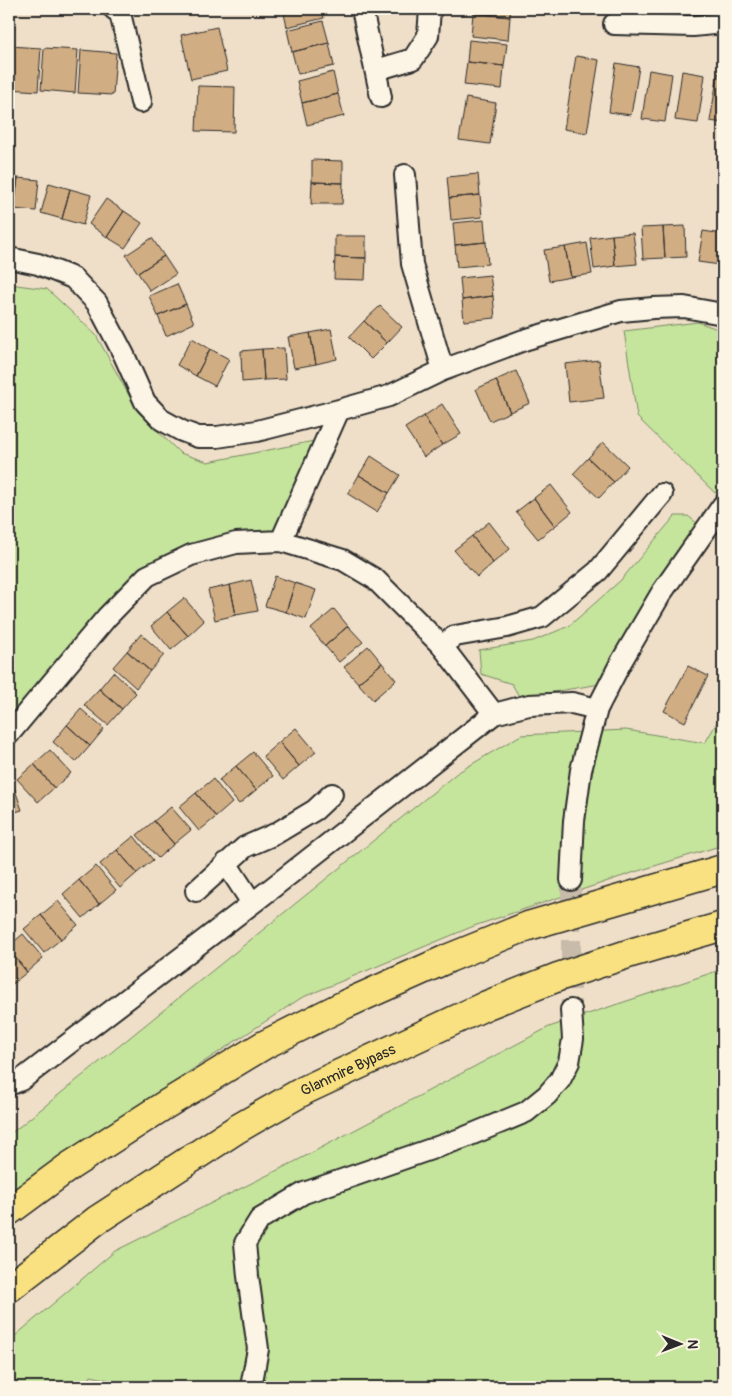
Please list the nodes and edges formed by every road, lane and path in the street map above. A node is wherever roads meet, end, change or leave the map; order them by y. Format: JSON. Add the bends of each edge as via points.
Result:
{"nodes":[{"id":1,"x":114,"y":9,"type":"edge"},
{"id":2,"x":362,"y":9,"type":"edge"},
{"id":3,"x":430,"y":9,"type":"edge"},
{"id":4,"x":693,"y":17,"type":"edge"},
{"id":5,"x":723,"y":23,"type":"edge"},
{"id":6,"x":614,"y":24,"type":"dead end"},
{"id":7,"x":376,"y":70,"type":"junction"},
{"id":8,"x":381,"y":97,"type":"dead end"},
{"id":9,"x":141,"y":102,"type":"dead end"},
{"id":10,"x":405,"y":175,"type":"dead end"},
{"id":11,"x":9,"y":258,"type":"edge"},
{"id":12,"x":723,"y":314,"type":"edge"},
{"id":13,"x":443,"y":370,"type":"junction"},
{"id":14,"x":340,"y":410,"type":"junction"},
{"id":15,"x":662,"y":494,"type":"dead end"},
{"id":16,"x":723,"y":506,"type":"edge"},
{"id":17,"x":281,"y":542,"type":"junction"},
{"id":18,"x":442,"y":646,"type":"junction"},
{"id":19,"x":597,"y":709,"type":"junction"},
{"id":20,"x":494,"y":714,"type":"junction"},
{"id":21,"x":9,"y":734,"type":"edge"},
{"id":22,"x":332,"y":794,"type":"dead end"},
{"id":23,"x":226,"y":863,"type":"junction"},
{"id":24,"x":723,"y":869,"type":"edge"},
{"id":25,"x":571,"y":880,"type":"tunnel mouth"},
{"id":26,"x":196,"y":892,"type":"dead end"},
{"id":27,"x":252,"y":903,"type":"junction"},
{"id":28,"x":723,"y":926,"type":"edge"},
{"id":29,"x":571,"y":1010,"type":"tunnel mouth"},
{"id":30,"x":9,"y":1085,"type":"edge"},
{"id":31,"x":9,"y":1211,"type":"edge"},
{"id":32,"x":9,"y":1288,"type":"edge"},
{"id":33,"x":251,"y":1387,"type":"edge"}],
"edges":[{"from":1,"to":9,"type":"street","via":[[120,13]]},
{"from":2,"to":7,"type":"street"},
{"from":3,"to":7,"type":"street","via":[[428,36],[412,59]]},
{"from":4,"to":5,"type":"street"},
{"from":4,"to":6,"type":"street"},
{"from":7,"to":8,"type":"street"},
{"from":10,"to":13,"type":"street","via":[[412,264]]},
{"from":11,"to":14,"type":"street","via":[[38,264],[73,278],[97,303],[145,402],[162,420],[182,431],[198,437],[217,437],[257,431]]},
{"from":12,"to":13,"type":"street","via":[[684,307],[621,311],[524,340]]},
{"from":13,"to":14,"type":"street","via":[[389,396]]},
{"from":14,"to":17,"type":"street"},
{"from":15,"to":18,"type":"street","via":[[598,571],[542,617],[455,636]]},
{"from":16,"to":19,"type":"street","via":[[662,592]]},
{"from":17,"to":18,"type":"street","via":[[343,560],[375,579]]},
{"from":17,"to":21,"type":"street","via":[[236,543],[191,556],[147,576],[107,617]]},
{"from":18,"to":20,"type":"street"},
{"from":19,"to":20,"type":"street","via":[[572,704],[529,705]]},
{"from":19,"to":25,"type":"street","via":[[581,770]]},
{"from":20,"to":27,"type":"street"},
{"from":22,"to":23,"type":"street","via":[[315,810],[275,834],[245,847]]},
{"from":23,"to":26,"type":"street"},
{"from":23,"to":27,"type":"street"},
{"from":24,"to":31,"type":"highway","via":[[528,926],[346,1004],[264,1045],[165,1105],[70,1166]]},
{"from":27,"to":30,"type":"street","via":[[21,1080]]},
{"from":28,"to":32,"type":"highway","name":"Glanmire Bypass","via":[[634,952],[487,1005],[305,1090],[237,1129],[97,1220]]},
{"from":29,"to":33,"type":"street","via":[[573,1039],[569,1062],[560,1080],[526,1112],[304,1193],[260,1219],[245,1243],[258,1349]]}]}
